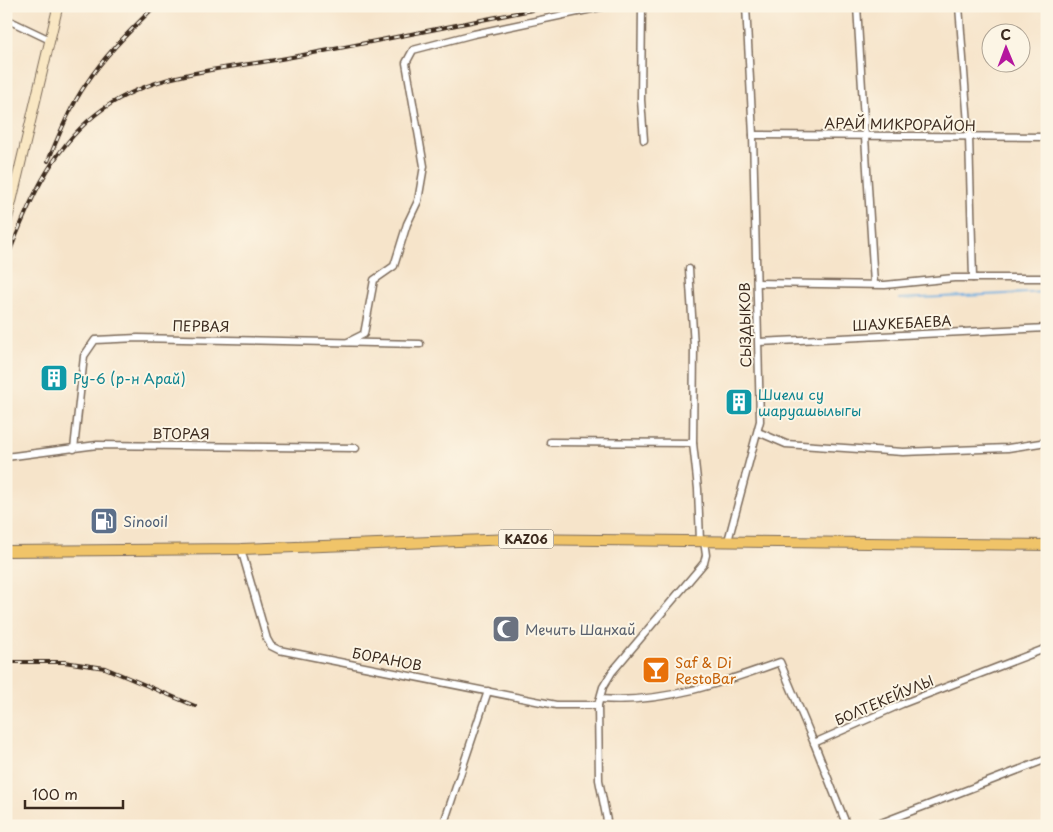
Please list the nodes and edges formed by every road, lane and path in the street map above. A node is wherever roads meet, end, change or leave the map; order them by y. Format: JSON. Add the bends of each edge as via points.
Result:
{"nodes":[{"id":1,"x":58,"y":6,"type":"edge"},
{"id":2,"x":606,"y":6,"type":"edge"},
{"id":3,"x":642,"y":6,"type":"edge"},
{"id":4,"x":746,"y":6,"type":"edge"},
{"id":5,"x":857,"y":6,"type":"edge"},
{"id":6,"x":959,"y":6,"type":"edge"},
{"id":7,"x":6,"y":19,"type":"edge"},
{"id":8,"x":50,"y":40,"type":"junction"},
{"id":9,"x":753,"y":135,"type":"junction"},
{"id":10,"x":864,"y":137,"type":"junction"},
{"id":11,"x":969,"y":137,"type":"junction"},
{"id":12,"x":1047,"y":137,"type":"edge"},
{"id":13,"x":644,"y":140,"type":"dead end"},
{"id":14,"x":6,"y":225,"type":"edge"},
{"id":15,"x":689,"y":269,"type":"dead end"},
{"id":16,"x":973,"y":278,"type":"junction"},
{"id":17,"x":1047,"y":278,"type":"edge"},
{"id":18,"x":757,"y":283,"type":"junction"},
{"id":19,"x":874,"y":284,"type":"junction"},
{"id":20,"x":1047,"y":328,"type":"edge"},
{"id":21,"x":348,"y":342,"type":"junction"},
{"id":22,"x":758,"y":342,"type":"junction"},
{"id":23,"x":420,"y":344,"type":"dead end"},
{"id":24,"x":758,"y":432,"type":"junction"},
{"id":25,"x":550,"y":442,"type":"dead end"},
{"id":26,"x":1047,"y":442,"type":"edge"},
{"id":27,"x":693,"y":443,"type":"junction"},
{"id":28,"x":356,"y":448,"type":"dead end"},
{"id":29,"x":74,"y":449,"type":"junction"},
{"id":30,"x":6,"y":457,"type":"edge"},
{"id":31,"x":702,"y":541,"type":"junction"},
{"id":32,"x":728,"y":541,"type":"junction"},
{"id":33,"x":1047,"y":545,"type":"edge"},
{"id":34,"x":242,"y":549,"type":"junction"},
{"id":35,"x":6,"y":551,"type":"edge"},
{"id":36,"x":1047,"y":648,"type":"edge"},
{"id":37,"x":488,"y":691,"type":"junction"},
{"id":38,"x":599,"y":702,"type":"junction"},
{"id":39,"x":814,"y":744,"type":"junction"},
{"id":40,"x":1047,"y":759,"type":"edge"},
{"id":41,"x":443,"y":826,"type":"edge"},
{"id":42,"x":608,"y":826,"type":"edge"},
{"id":43,"x":846,"y":826,"type":"edge"},
{"id":44,"x":873,"y":826,"type":"edge"}],
"edges":[{"from":1,"to":8,"type":"main road"},
{"from":2,"to":21,"type":"street","via":[[413,50],[406,62],[424,166],[418,201],[394,266],[374,280],[364,334]]},
{"from":3,"to":13,"type":"street"},
{"from":4,"to":9,"type":"street","name":"СЫЗДЫКОВ"},
{"from":5,"to":10,"type":"street"},
{"from":6,"to":11,"type":"street"},
{"from":7,"to":8,"type":"street"},
{"from":8,"to":14,"type":"main road"},
{"from":9,"to":10,"type":"street","name":"АРАЙ МИКРОРАЙОН"},
{"from":9,"to":18,"type":"street","name":"СЫЗДЫКОВ"},
{"from":10,"to":11,"type":"street","name":"АРАЙ МИКРОРАЙОН"},
{"from":10,"to":19,"type":"street"},
{"from":11,"to":12,"type":"street","name":"АРАЙ МИКРОРАЙОН"},
{"from":11,"to":16,"type":"street"},
{"from":15,"to":27,"type":"street","via":[[694,346]]},
{"from":16,"to":17,"type":"street"},
{"from":16,"to":19,"type":"street"},
{"from":18,"to":19,"type":"street"},
{"from":18,"to":22,"type":"street","name":"СЫЗДЫКОВ"},
{"from":20,"to":22,"type":"street","name":"ШАУКЕБАЕВА"},
{"from":21,"to":23,"type":"street","name":"ПЕРВАЯ"},
{"from":21,"to":29,"type":"street","name":"ПЕРВАЯ","via":[[95,340],[84,356]]},
{"from":22,"to":24,"type":"street","name":"СЫЗДЫКОВ"},
{"from":24,"to":26,"type":"street","via":[[786,444],[903,452],[1008,448]]},
{"from":24,"to":32,"type":"street","name":"СЫЗДЫКОВ"},
{"from":25,"to":27,"type":"street"},
{"from":27,"to":31,"type":"street"},
{"from":28,"to":29,"type":"street","name":"ВТОРАЯ","via":[[97,445]]},
{"from":29,"to":30,"type":"street","name":"ВТОРАЯ"},
{"from":31,"to":32,"type":"main road","number":"KАZ06"},
{"from":31,"to":34,"type":"main road","number":"KАZ06","via":[[513,539]]},
{"from":31,"to":38,"type":"street","via":[[706,555],[704,563],[612,672]]},
{"from":32,"to":33,"type":"main road","number":"KАZ06"},
{"from":34,"to":35,"type":"main road","number":"KАZ06"},
{"from":34,"to":37,"type":"street","name":"БОРАНОВ","via":[[271,646]]},
{"from":36,"to":39,"type":"street","name":"БОЛТЕКЕЙУЛЫ","via":[[902,704]]},
{"from":37,"to":38,"type":"street","name":"БОРАНОВ","via":[[556,705]]},
{"from":37,"to":41,"type":"street"},
{"from":38,"to":39,"type":"street","name":"БОРАНОВ","via":[[718,684],[780,662]]},
{"from":38,"to":42,"type":"street","via":[[599,780]]},
{"from":39,"to":43,"type":"street"},
{"from":40,"to":44,"type":"street"}]}
